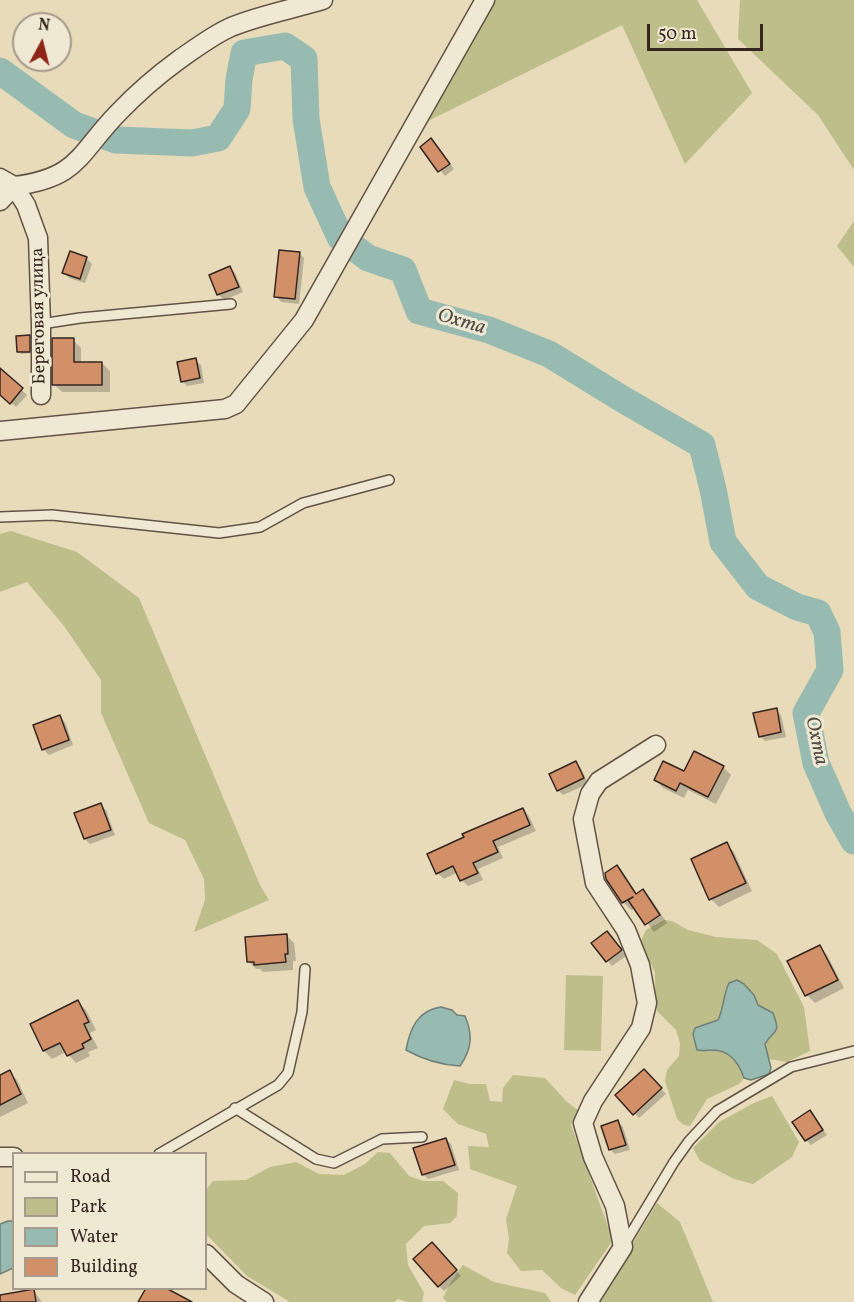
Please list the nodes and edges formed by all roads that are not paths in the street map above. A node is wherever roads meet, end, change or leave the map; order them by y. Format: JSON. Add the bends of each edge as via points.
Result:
{"nodes":[{"id":1,"x":323,"y":0,"type":"edge"},
{"id":2,"x":485,"y":0,"type":"edge"},
{"id":3,"x":7,"y":182,"type":"edge"},
{"id":4,"x":0,"y":201,"type":"edge"},
{"id":5,"x":231,"y":304,"type":"dead end"},
{"id":6,"x":41,"y":324,"type":"junction"},
{"id":7,"x":41,"y":395,"type":"dead end"},
{"id":8,"x":0,"y":431,"type":"edge"},
{"id":9,"x":389,"y":480,"type":"dead end"},
{"id":10,"x":0,"y":517,"type":"edge"},
{"id":11,"x":656,"y":745,"type":"dead end"},
{"id":12,"x":305,"y":969,"type":"dead end"},
{"id":13,"x":854,"y":1051,"type":"edge"},
{"id":14,"x":235,"y":1108,"type":"junction"},
{"id":15,"x":422,"y":1137,"type":"dead end"},
{"id":16,"x":162,"y":1152,"type":"edge"},
{"id":17,"x":623,"y":1247,"type":"junction"},
{"id":18,"x":207,"y":1255,"type":"edge"},
{"id":19,"x":264,"y":1302,"type":"edge"},
{"id":20,"x":588,"y":1302,"type":"edge"}],
"edges":[{"from":1,"to":3,"type":"street","via":[[230,27],[140,91],[78,161],[39,183]]},
{"from":2,"to":8,"type":"street","via":[[304,320],[236,404],[225,409]]},
{"from":3,"to":4,"type":"street"},
{"from":3,"to":6,"type":"street","name":"Береговая улица","via":[[26,205],[38,238]]},
{"from":5,"to":6,"type":"lane"},
{"from":6,"to":7,"type":"street","name":"Береговая улица"},
{"from":9,"to":10,"type":"lane","via":[[303,503],[260,527],[219,533],[52,515]]},
{"from":11,"to":17,"type":"street","via":[[599,781],[590,794],[583,819],[595,883],[626,930],[640,964],[647,1003],[641,1028],[593,1101],[583,1124],[615,1206]]},
{"from":12,"to":14,"type":"lane","via":[[302,1012],[288,1073],[278,1085]]},
{"from":13,"to":17,"type":"lane","via":[[791,1067],[717,1110],[674,1162]]},
{"from":14,"to":15,"type":"lane","via":[[326,1162],[334,1163],[382,1139]]},
{"from":14,"to":16,"type":"lane"},
{"from":17,"to":20,"type":"street"},
{"from":18,"to":19,"type":"street","via":[[236,1284]]}]}
